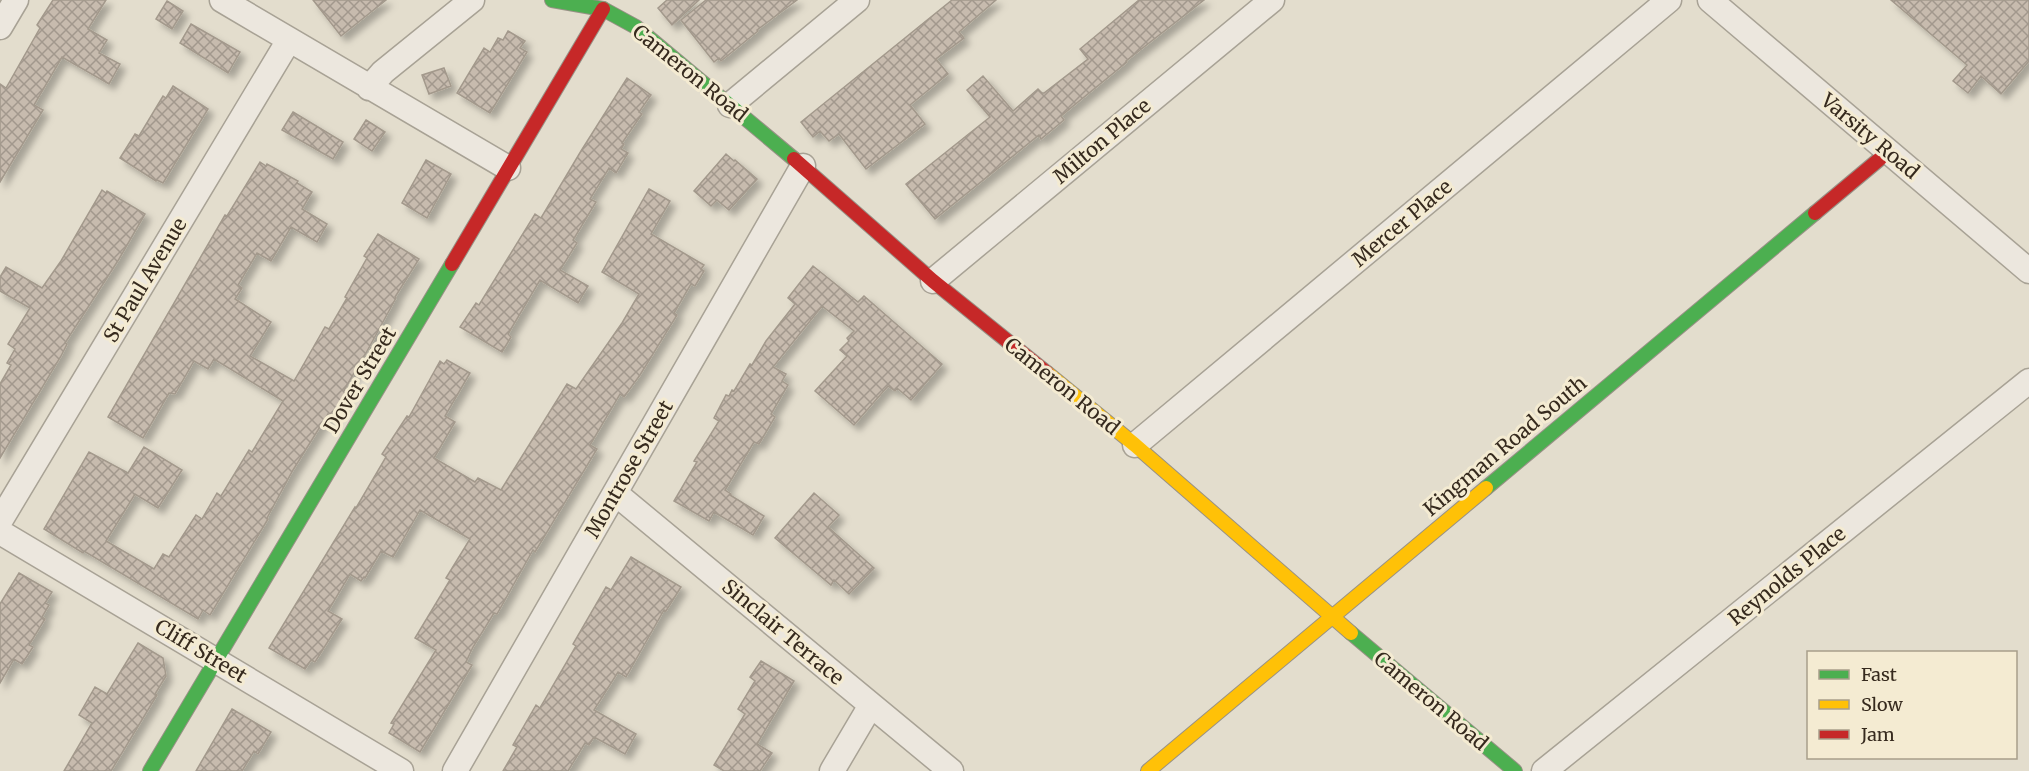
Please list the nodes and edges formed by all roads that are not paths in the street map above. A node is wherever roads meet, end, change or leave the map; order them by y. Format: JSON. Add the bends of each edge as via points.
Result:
{"nodes":[{"id":1,"x":16,"y":0,"type":"edge"},
{"id":2,"x":222,"y":0,"type":"edge"},
{"id":3,"x":472,"y":0,"type":"edge"},
{"id":4,"x":552,"y":0,"type":"edge"},
{"id":5,"x":857,"y":0,"type":"edge"},
{"id":6,"x":1272,"y":0,"type":"edge"},
{"id":7,"x":1669,"y":0,"type":"edge"},
{"id":8,"x":1710,"y":0,"type":"edge"},
{"id":9,"x":599,"y":5,"type":"edge"},
{"id":10,"x":0,"y":27,"type":"edge"},
{"id":11,"x":289,"y":40,"type":"junction"},
{"id":12,"x":369,"y":88,"type":"junction"},
{"id":13,"x":730,"y":105,"type":"junction"},
{"id":14,"x":1888,"y":152,"type":"junction"},
{"id":15,"x":803,"y":166,"type":"junction"},
{"id":16,"x":508,"y":168,"type":"junction"},
{"id":17,"x":2029,"y":271,"type":"edge"},
{"id":18,"x":933,"y":281,"type":"junction"},
{"id":19,"x":2029,"y":381,"type":"edge"},
{"id":20,"x":1135,"y":445,"type":"junction"},
{"id":21,"x":615,"y":493,"type":"junction"},
{"id":22,"x":0,"y":521,"type":"edge"},
{"id":23,"x":0,"y":532,"type":"edge"},
{"id":24,"x":1332,"y":617,"type":"junction"},
{"id":25,"x":217,"y":661,"type":"junction"},
{"id":26,"x":871,"y":705,"type":"junction"},
{"id":27,"x":150,"y":771,"type":"edge"},
{"id":28,"x":401,"y":771,"type":"edge"},
{"id":29,"x":455,"y":771,"type":"edge"},
{"id":30,"x":832,"y":771,"type":"edge"},
{"id":31,"x":951,"y":771,"type":"edge"},
{"id":32,"x":1148,"y":771,"type":"edge"},
{"id":33,"x":1515,"y":771,"type":"edge"},
{"id":34,"x":1544,"y":771,"type":"edge"}],
"edges":[{"from":1,"to":10,"type":"street"},
{"from":2,"to":11,"type":"street"},
{"from":3,"to":12,"type":"street","via":[[383,72]]},
{"from":4,"to":9,"type":"street","name":"Cameron Road"},
{"from":5,"to":13,"type":"street"},
{"from":6,"to":18,"type":"street","name":"Milton Place"},
{"from":7,"to":20,"type":"street","name":"Mercer Place"},
{"from":8,"to":14,"type":"street","name":"Varsity Road"},
{"from":9,"to":13,"type":"street","name":"Cameron Road","via":[[636,27]]},
{"from":9,"to":16,"type":"street","name":"Dover Street"},
{"from":11,"to":12,"type":"street"},
{"from":11,"to":22,"type":"street","name":"St Paul Avenue"},
{"from":12,"to":16,"type":"street"},
{"from":13,"to":15,"type":"street","name":"Cameron Road"},
{"from":14,"to":17,"type":"street","name":"Varsity Road"},
{"from":14,"to":24,"type":"street","name":"Kingman Road South"},
{"from":15,"to":18,"type":"street","name":"Cameron Road"},
{"from":15,"to":21,"type":"street","name":"Montrose Street"},
{"from":16,"to":25,"type":"street","name":"Dover Street"},
{"from":18,"to":20,"type":"street","name":"Cameron Road"},
{"from":19,"to":34,"type":"street","name":"Reynolds Place"},
{"from":20,"to":24,"type":"street","name":"Cameron Road"},
{"from":21,"to":26,"type":"street","name":"Sinclair Terrace"},
{"from":21,"to":29,"type":"street","name":"Montrose Street"},
{"from":23,"to":25,"type":"street","name":"Cliff Street"},
{"from":24,"to":32,"type":"street","name":"Kingman Road South"},
{"from":24,"to":33,"type":"street","name":"Cameron Road"},
{"from":25,"to":27,"type":"street","name":"Dover Street"},
{"from":25,"to":28,"type":"street","name":"Cliff Street"},
{"from":26,"to":30,"type":"street"},
{"from":26,"to":31,"type":"street","name":"Sinclair Terrace"}]}
